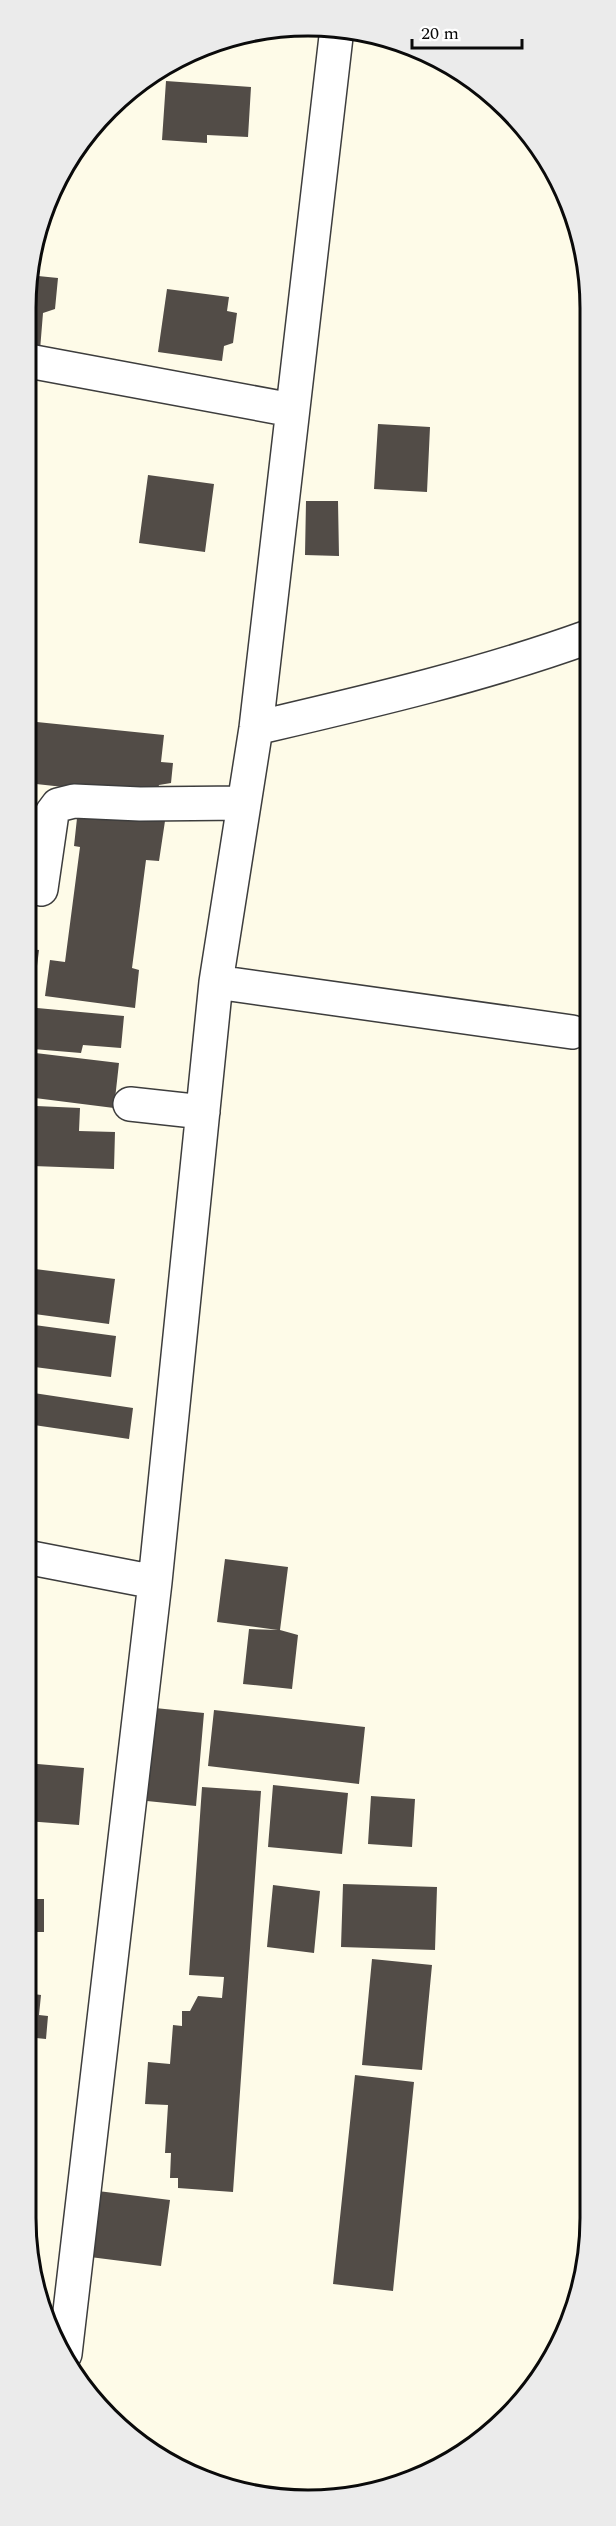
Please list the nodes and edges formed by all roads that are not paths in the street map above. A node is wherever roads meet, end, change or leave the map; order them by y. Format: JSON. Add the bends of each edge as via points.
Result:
{"nodes":[{"id":1,"x":336,"y":38,"type":"edge"},
{"id":2,"x":36,"y":362,"type":"edge"},
{"id":3,"x":292,"y":410,"type":"junction"},
{"id":4,"x":580,"y":641,"type":"edge"},
{"id":5,"x":256,"y":728,"type":"junction"},
{"id":6,"x":244,"y":802,"type":"junction"},
{"id":7,"x":41,"y":889,"type":"dead end"},
{"id":8,"x":216,"y":982,"type":"junction"},
{"id":9,"x":572,"y":1032,"type":"dead end"},
{"id":10,"x":130,"y":1104,"type":"dead end"},
{"id":11,"x":203,"y":1112,"type":"junction"},
{"id":12,"x":36,"y":1559,"type":"edge"},
{"id":13,"x":156,"y":1582,"type":"junction"},
{"id":14,"x":66,"y":2343,"type":"edge"}],
"edges":[{"from":1,"to":3,"type":"street"},
{"from":2,"to":3,"type":"street"},
{"from":3,"to":5,"type":"street"},
{"from":4,"to":5,"type":"street","via":[[381,699]]},
{"from":5,"to":6,"type":"street"},
{"from":6,"to":7,"type":"street","via":[[74,801],[58,805],[52,813]]},
{"from":6,"to":8,"type":"street"},
{"from":8,"to":9,"type":"street"},
{"from":8,"to":11,"type":"street"},
{"from":10,"to":11,"type":"street"},
{"from":11,"to":13,"type":"street"},
{"from":12,"to":13,"type":"street"},
{"from":13,"to":14,"type":"street"}]}
